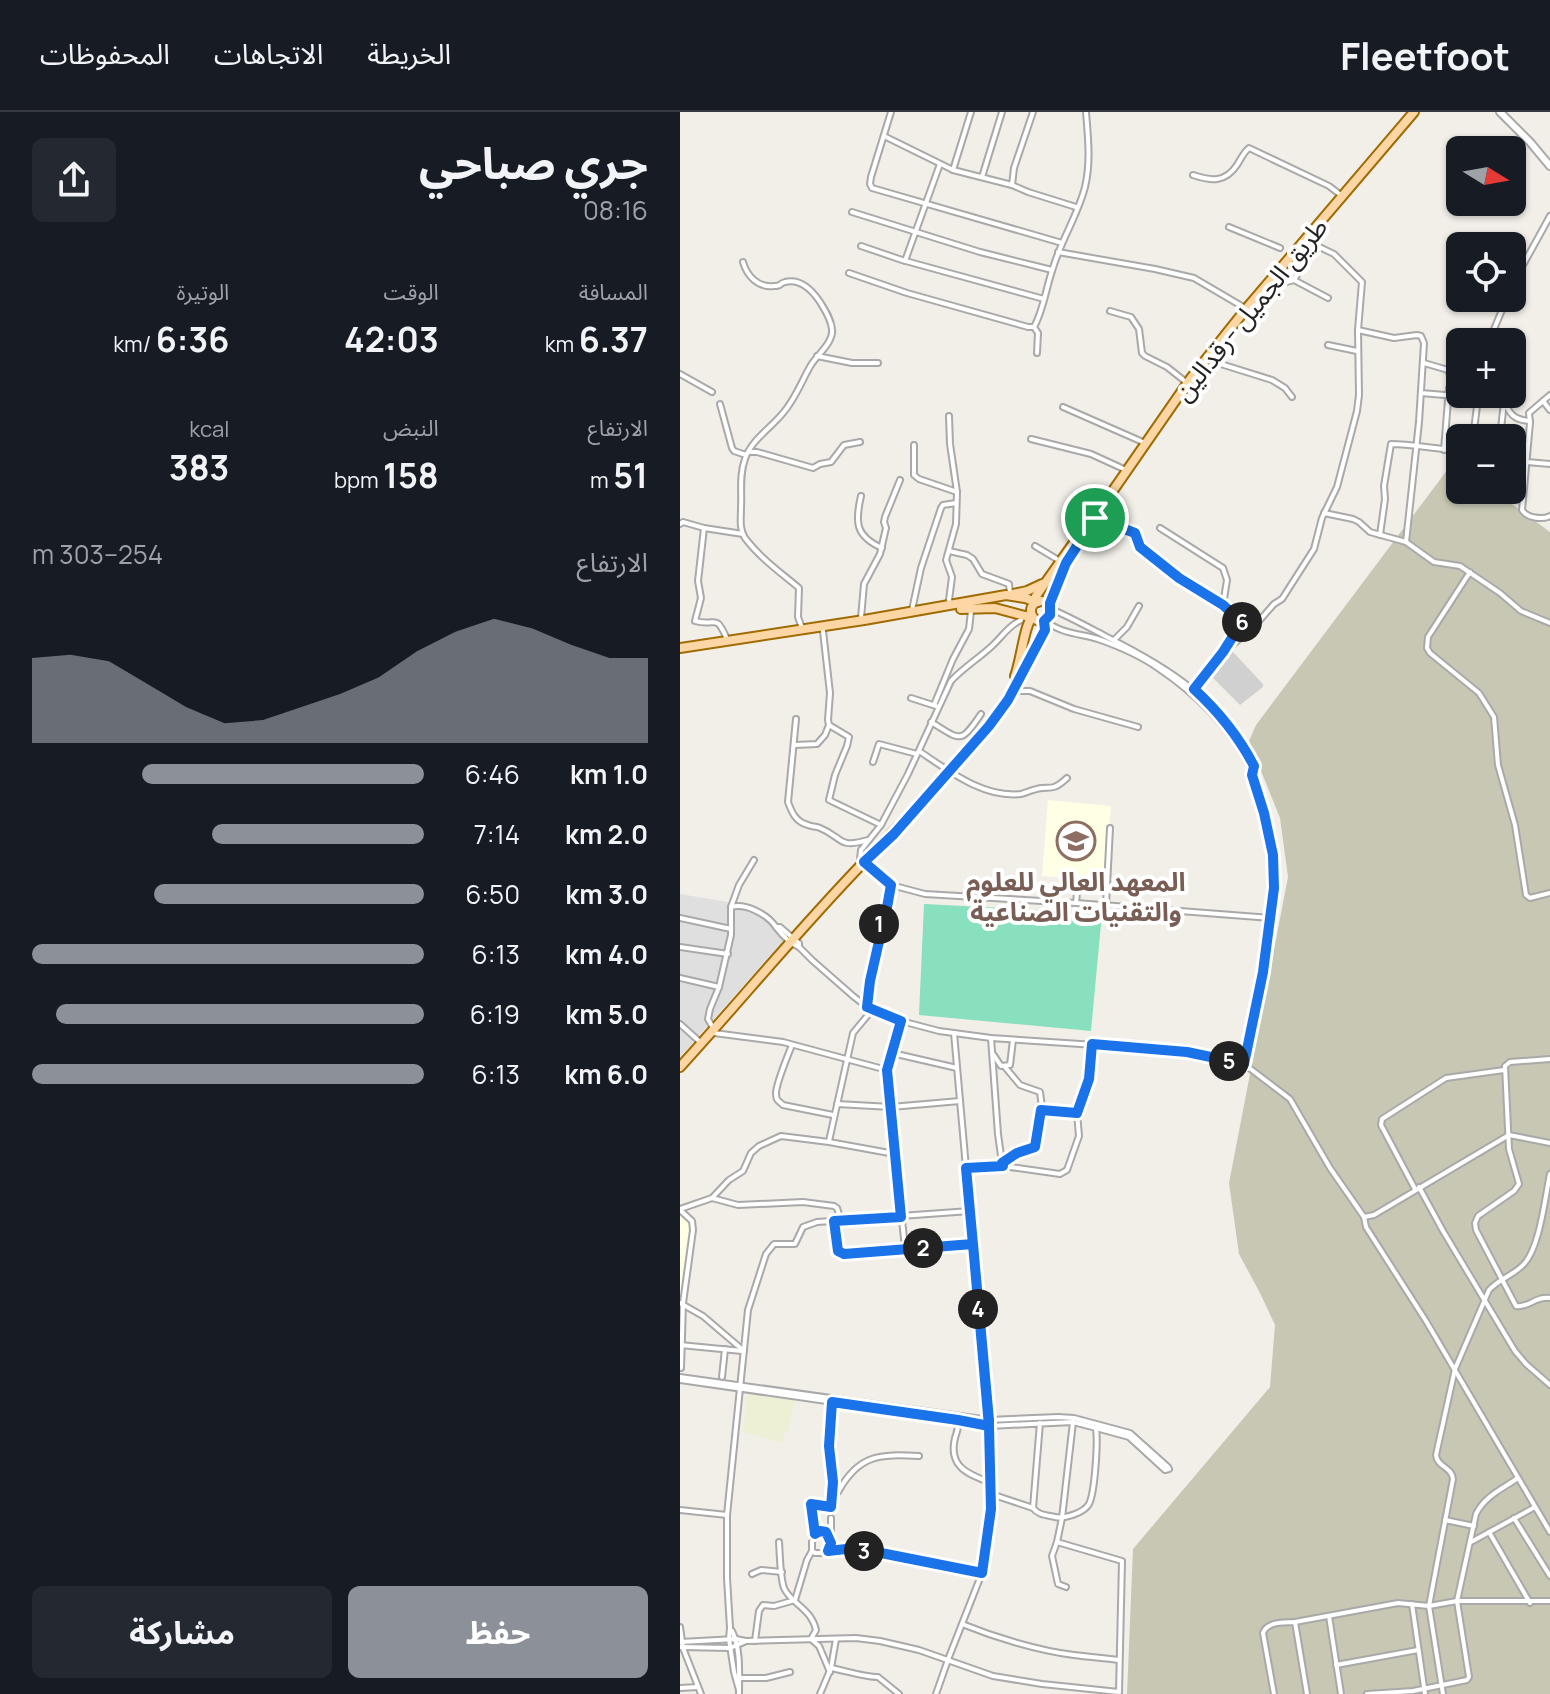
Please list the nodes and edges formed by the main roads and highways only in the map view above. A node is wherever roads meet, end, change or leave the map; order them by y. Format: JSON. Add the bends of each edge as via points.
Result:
{"nodes":[{"id":1,"x":1414,"y":112,"type":"edge"},
{"id":2,"x":1095,"y":516,"type":"junction"},
{"id":3,"x":1046,"y":581,"type":"junction"},
{"id":4,"x":1008,"y":595,"type":"junction"},
{"id":5,"x":1037,"y":602,"type":"junction"},
{"id":6,"x":956,"y":607,"type":"junction"},
{"id":7,"x":1050,"y":608,"type":"junction"},
{"id":8,"x":1013,"y":612,"type":"junction"},
{"id":9,"x":1032,"y":616,"type":"junction"},
{"id":10,"x":1045,"y":621,"type":"junction"},
{"id":11,"x":1025,"y":636,"type":"junction"},
{"id":12,"x":680,"y":651,"type":"edge"},
{"id":13,"x":948,"y":770,"type":"junction"},
{"id":14,"x":711,"y":1030,"type":"junction"},
{"id":15,"x":680,"y":1064,"type":"edge"}],
"edges":[{"from":1,"to":2,"type":"main road","name":"طريق الجميل -رقدالين","via":[[1206,359]]},
{"from":2,"to":3,"type":"main road"},
{"from":2,"to":7,"type":"main road","via":[[1066,563]]},
{"from":3,"to":4,"type":"main road"},
{"from":3,"to":5,"type":"main road"},
{"from":4,"to":5,"type":"main road"},
{"from":4,"to":6,"type":"main road"},
{"from":5,"to":7,"type":"main road"},
{"from":5,"to":9,"type":"main road"},
{"from":6,"to":8,"type":"main road"},
{"from":6,"to":12,"type":"main road"},
{"from":6,"to":12,"type":"main road"},
{"from":7,"to":10,"type":"main road"},
{"from":8,"to":9,"type":"main road"},
{"from":8,"to":11,"type":"main road"},
{"from":9,"to":10,"type":"main road"},
{"from":9,"to":11,"type":"main road"},
{"from":10,"to":13,"type":"main road","via":[[1045,630],[989,726]]},
{"from":11,"to":13,"type":"main road","via":[[1003,698]]},
{"from":13,"to":14,"type":"main road"},
{"from":14,"to":15,"type":"main road"},
{"from":14,"to":15,"type":"main road"}]}
